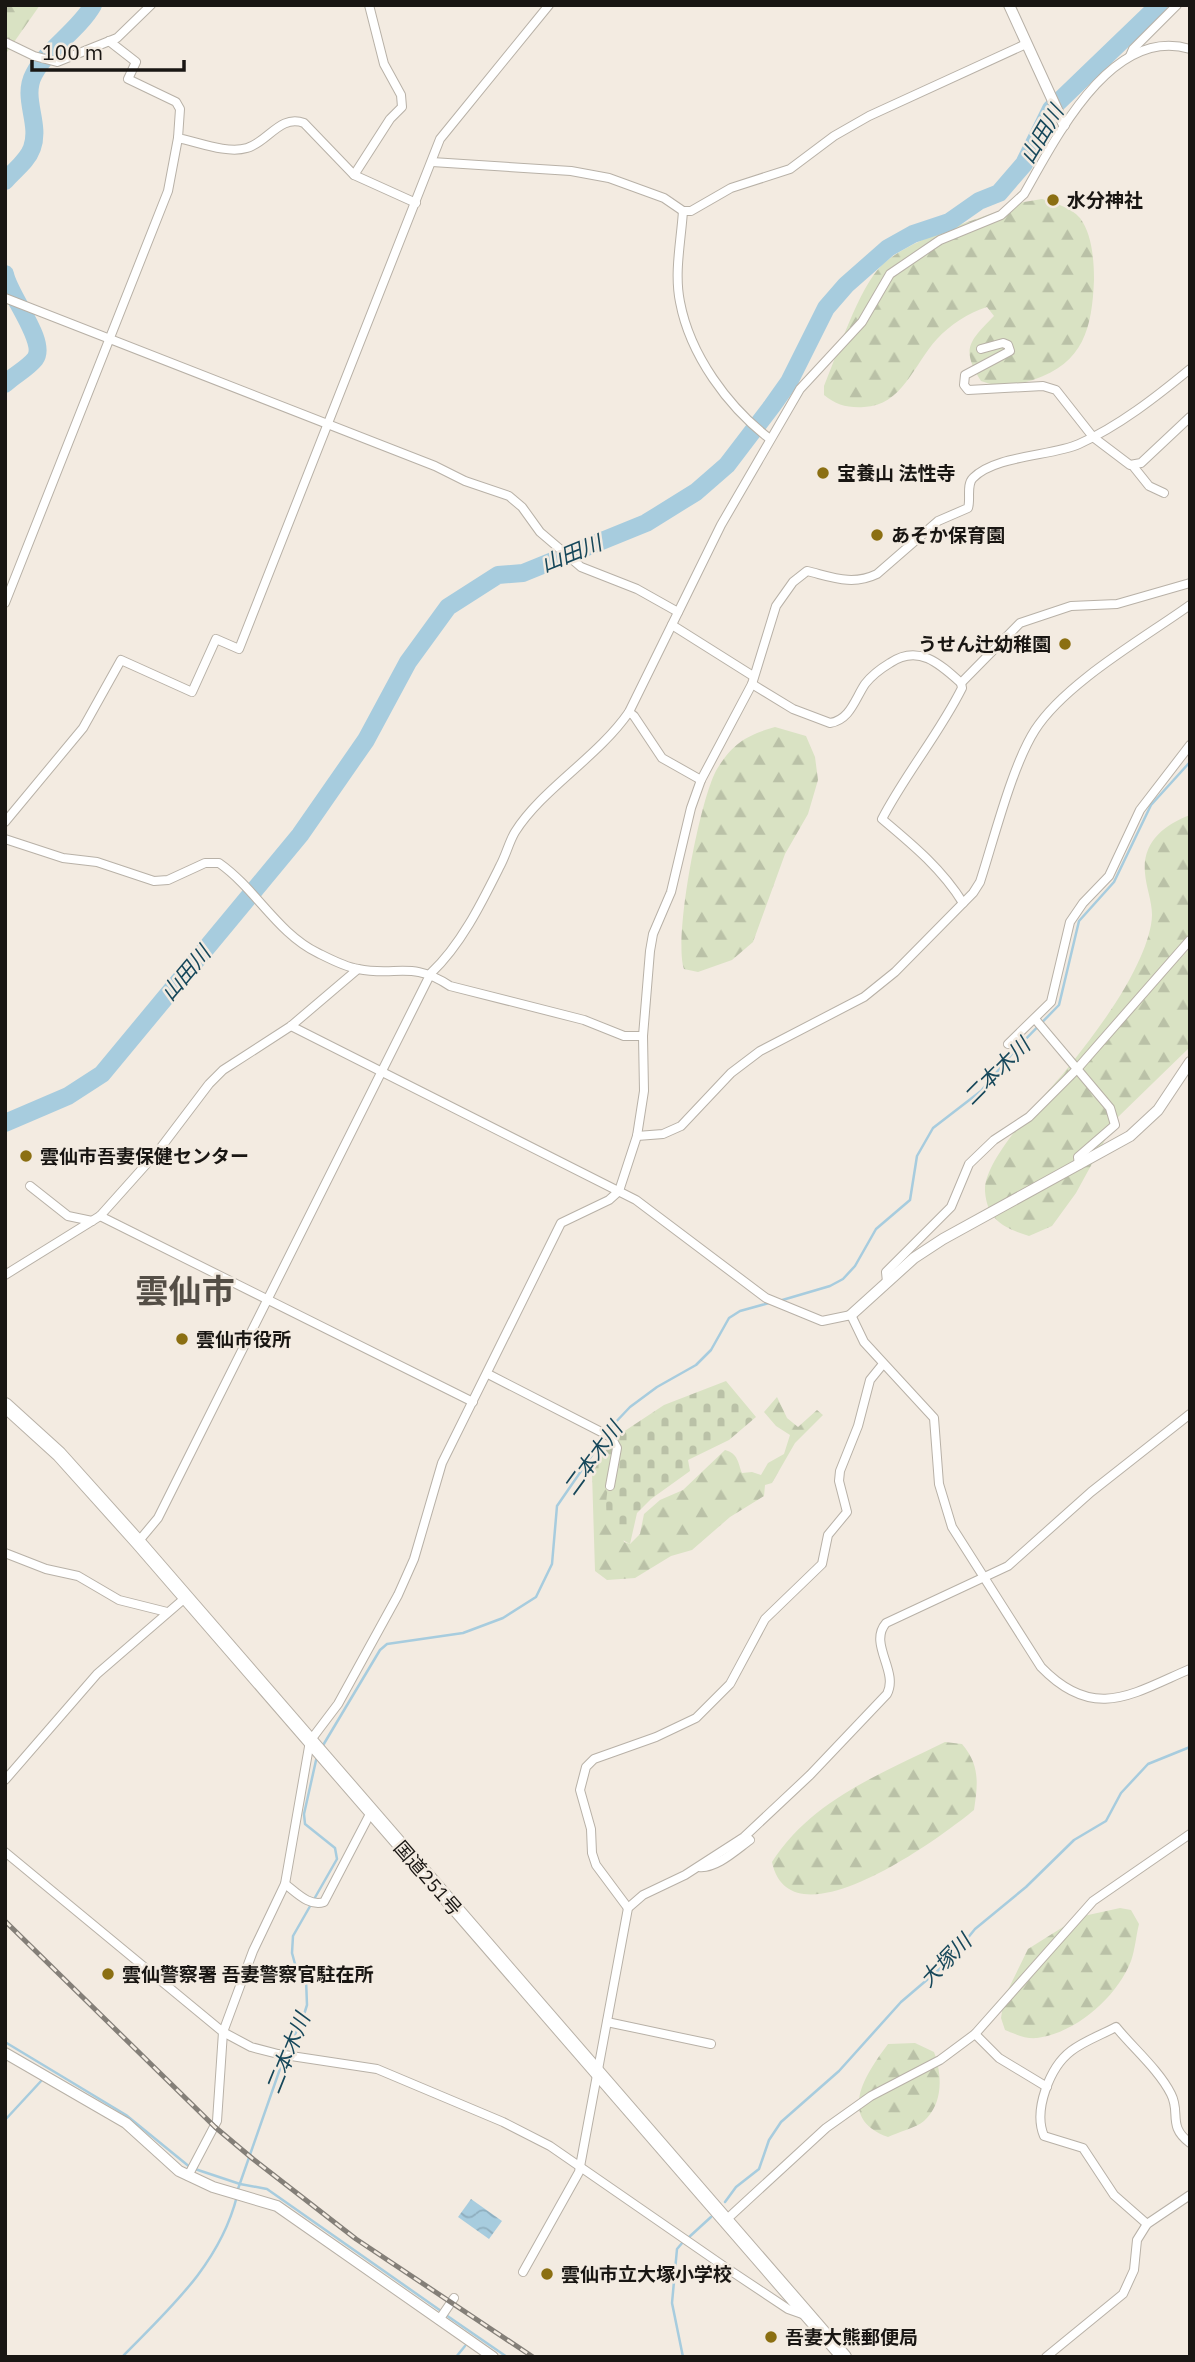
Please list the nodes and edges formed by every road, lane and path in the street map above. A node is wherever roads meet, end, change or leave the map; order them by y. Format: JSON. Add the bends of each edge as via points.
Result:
{"nodes":[{"id":1,"x":150,"y":5,"type":"edge"},
{"id":2,"x":369,"y":5,"type":"edge"},
{"id":3,"x":549,"y":5,"type":"edge"},
{"id":4,"x":1009,"y":5,"type":"edge"},
{"id":5,"x":1177,"y":5,"type":"edge"},
{"id":6,"x":109,"y":41,"type":"junction"},
{"id":7,"x":5,"y":42,"type":"edge"},
{"id":8,"x":1026,"y":44,"type":"junction"},
{"id":9,"x":1190,"y":49,"type":"edge"},
{"id":10,"x":1130,"y":56,"type":"junction"},
{"id":11,"x":1061,"y":122,"type":"junction"},
{"id":12,"x":178,"y":138,"type":"junction"},
{"id":13,"x":432,"y":162,"type":"junction"},
{"id":14,"x":354,"y":175,"type":"junction"},
{"id":15,"x":416,"y":203,"type":"junction"},
{"id":16,"x":683,"y":211,"type":"junction"},
{"id":17,"x":6,"y":298,"type":"edge"},
{"id":18,"x":110,"y":338,"type":"junction"},
{"id":19,"x":981,"y":349,"type":"dead end"},
{"id":20,"x":1190,"y":369,"type":"edge"},
{"id":21,"x":1181,"y":376,"type":"junction"},
{"id":22,"x":1190,"y":384,"type":"edge"},
{"id":23,"x":1190,"y":417,"type":"edge"},
{"id":24,"x":328,"y":424,"type":"junction"},
{"id":25,"x":767,"y":437,"type":"junction"},
{"id":26,"x":1093,"y":437,"type":"junction"},
{"id":27,"x":1133,"y":466,"type":"junction"},
{"id":28,"x":1164,"y":493,"type":"dead end"},
{"id":29,"x":1190,"y":583,"type":"edge"},
{"id":30,"x":5,"y":603,"type":"edge"},
{"id":31,"x":1190,"y":605,"type":"edge"},
{"id":32,"x":678,"y":612,"type":"junction"},
{"id":33,"x":672,"y":625,"type":"junction"},
{"id":34,"x":753,"y":680,"type":"junction"},
{"id":35,"x":961,"y":683,"type":"junction"},
{"id":36,"x":629,"y":712,"type":"junction"},
{"id":37,"x":1190,"y":745,"type":"edge"},
{"id":38,"x":701,"y":780,"type":"junction"},
{"id":39,"x":5,"y":822,"type":"edge"},
{"id":40,"x":5,"y":839,"type":"edge"},
{"id":41,"x":963,"y":903,"type":"junction"},
{"id":42,"x":1190,"y":940,"type":"edge"},
{"id":43,"x":358,"y":969,"type":"junction"},
{"id":44,"x":431,"y":973,"type":"junction"},
{"id":45,"x":1038,"y":1023,"type":"junction"},
{"id":46,"x":290,"y":1026,"type":"junction"},
{"id":47,"x":643,"y":1036,"type":"junction"},
{"id":48,"x":1008,"y":1044,"type":"dead end"},
{"id":49,"x":1190,"y":1062,"type":"edge"},
{"id":50,"x":1077,"y":1069,"type":"junction"},
{"id":51,"x":382,"y":1072,"type":"junction"},
{"id":52,"x":637,"y":1136,"type":"junction"},
{"id":53,"x":1079,"y":1165,"type":"junction"},
{"id":54,"x":30,"y":1186,"type":"dead end"},
{"id":55,"x":619,"y":1191,"type":"junction"},
{"id":56,"x":96,"y":1218,"type":"junction"},
{"id":57,"x":5,"y":1275,"type":"edge"},
{"id":58,"x":887,"y":1282,"type":"junction"},
{"id":59,"x":267,"y":1299,"type":"junction"},
{"id":60,"x":851,"y":1315,"type":"junction"},
{"id":61,"x":883,"y":1364,"type":"junction"},
{"id":62,"x":488,"y":1374,"type":"junction"},
{"id":63,"x":473,"y":1402,"type":"junction"},
{"id":64,"x":5,"y":1405,"type":"edge"},
{"id":65,"x":1190,"y":1414,"type":"edge"},
{"id":66,"x":610,"y":1486,"type":"dead end"},
{"id":67,"x":138,"y":1542,"type":"junction"},
{"id":68,"x":5,"y":1553,"type":"edge"},
{"id":69,"x":982,"y":1577,"type":"junction"},
{"id":70,"x":185,"y":1598,"type":"junction"},
{"id":71,"x":167,"y":1612,"type":"junction"},
{"id":72,"x":1190,"y":1669,"type":"edge"},
{"id":73,"x":311,"y":1743,"type":"junction"},
{"id":74,"x":5,"y":1780,"type":"edge"},
{"id":75,"x":371,"y":1812,"type":"junction"},
{"id":76,"x":1190,"y":1833,"type":"edge"},
{"id":77,"x":750,"y":1840,"type":"dead end"},
{"id":78,"x":5,"y":1852,"type":"edge"},
{"id":79,"x":697,"y":1867,"type":"junction"},
{"id":80,"x":285,"y":1884,"type":"junction"},
{"id":81,"x":628,"y":1908,"type":"junction"},
{"id":82,"x":607,"y":2022,"type":"junction"},
{"id":83,"x":223,"y":2032,"type":"junction"},
{"id":84,"x":975,"y":2034,"type":"junction"},
{"id":85,"x":711,"y":2044,"type":"dead end"},
{"id":86,"x":5,"y":2053,"type":"edge"},
{"id":87,"x":598,"y":2074,"type":"junction"},
{"id":88,"x":1047,"y":2087,"type":"junction"},
{"id":89,"x":1190,"y":2143,"type":"edge"},
{"id":90,"x":580,"y":2168,"type":"junction"},
{"id":91,"x":188,"y":2176,"type":"junction"},
{"id":92,"x":1190,"y":2195,"type":"edge"},
{"id":93,"x":726,"y":2220,"type":"junction"},
{"id":94,"x":1147,"y":2224,"type":"junction"},
{"id":95,"x":523,"y":2272,"type":"dead end"},
{"id":96,"x":454,"y":2298,"type":"dead end"},
{"id":97,"x":808,"y":2315,"type":"junction"},
{"id":98,"x":439,"y":2320,"type":"junction"},
{"id":99,"x":493,"y":2357,"type":"edge"},
{"id":100,"x":844,"y":2357,"type":"edge"},
{"id":101,"x":1046,"y":2357,"type":"edge"}],
"edges":[{"from":1,"to":6,"type":"street"},
{"from":2,"to":14,"type":"street","via":[[384,64],[401,95],[402,107]]},
{"from":3,"to":13,"type":"street","via":[[440,139]]},
{"from":4,"to":8,"type":"street"},
{"from":5,"to":10,"type":"street"},
{"from":6,"to":7,"type":"street","via":[[61,61],[46,60]]},
{"from":6,"to":12,"type":"street","via":[[136,62],[128,79],[176,102],[180,109]]},
{"from":8,"to":11,"type":"street"},
{"from":8,"to":16,"type":"street","via":[[869,116],[790,169],[731,188]]},
{"from":9,"to":10,"type":"street","via":[[1170,45]]},
{"from":10,"to":11,"type":"street"},
{"from":11,"to":25,"type":"street","via":[[1024,194],[1001,215],[940,240],[890,274],[855,331],[800,388]]},
{"from":12,"to":14,"type":"street","via":[[247,149],[296,120]]},
{"from":12,"to":18,"type":"street","via":[[168,191]]},
{"from":13,"to":15,"type":"street"},
{"from":13,"to":16,"type":"street","via":[[571,171],[609,178],[664,198]]},
{"from":14,"to":15,"type":"street"},
{"from":15,"to":24,"type":"street"},
{"from":16,"to":25,"type":"street","via":[[680,303],[703,363]]},
{"from":17,"to":18,"type":"street"},
{"from":18,"to":24,"type":"street"},
{"from":18,"to":30,"type":"street"},
{"from":19,"to":26,"type":"street","via":[[1003,343],[1010,348],[1007,354],[965,375],[968,390],[1050,387],[1063,395]]},
{"from":20,"to":21,"type":"street"},
{"from":21,"to":22,"type":"street"},
{"from":21,"to":26,"type":"street","via":[[1150,402]]},
{"from":23,"to":27,"type":"street"},
{"from":24,"to":32,"type":"street","via":[[509,496],[550,542],[581,567],[637,589]]},
{"from":24,"to":39,"type":"street","via":[[239,649],[216,639],[192,692],[121,660],[83,728]]},
{"from":25,"to":32,"type":"street"},
{"from":26,"to":27,"type":"street"},
{"from":26,"to":34,"type":"street","via":[[1076,446],[1021,456],[975,475],[969,485],[968,508],[938,522],[877,574],[836,580],[807,571],[802,574],[776,606]]},
{"from":27,"to":28,"type":"street","via":[[1149,486]]},
{"from":29,"to":35,"type":"street","via":[[1117,604],[1071,606],[1020,623]]},
{"from":31,"to":41,"type":"street","via":[[1074,688],[1035,730],[980,882]]},
{"from":32,"to":33,"type":"street"},
{"from":33,"to":34,"type":"street"},
{"from":33,"to":36,"type":"street"},
{"from":34,"to":35,"type":"street","via":[[793,709],[830,723],[845,717],[873,674],[898,657],[919,654],[931,658]]},
{"from":34,"to":38,"type":"street"},
{"from":35,"to":41,"type":"street","via":[[941,729],[882,819],[922,852]]},
{"from":36,"to":38,"type":"street","via":[[662,758]]},
{"from":36,"to":44,"type":"street","via":[[613,735],[514,832],[453,949]]},
{"from":37,"to":45,"type":"street","via":[[1140,810],[1109,876],[1075,912],[1055,994]]},
{"from":38,"to":47,"type":"street","via":[[671,892],[653,934]]},
{"from":40,"to":43,"type":"street","via":[[154,881],[215,862],[291,935],[316,952]]},
{"from":41,"to":52,"type":"street","via":[[864,997],[760,1051],[731,1073],[681,1126],[663,1134]]},
{"from":42,"to":50,"type":"street"},
{"from":43,"to":44,"type":"street"},
{"from":43,"to":46,"type":"street"},
{"from":44,"to":47,"type":"street","via":[[450,986],[584,1020],[624,1036]]},
{"from":44,"to":51,"type":"street"},
{"from":45,"to":48,"type":"street"},
{"from":45,"to":50,"type":"street"},
{"from":46,"to":51,"type":"street"},
{"from":46,"to":56,"type":"street","via":[[239,1057],[209,1084],[159,1150]]},
{"from":47,"to":52,"type":"street","via":[[644,1091]]},
{"from":49,"to":53,"type":"street","via":[[1143,1125]]},
{"from":50,"to":53,"type":"street","via":[[1110,1108],[1116,1123],[1078,1157]]},
{"from":50,"to":58,"type":"street","via":[[1029,1117],[969,1164],[951,1207],[886,1272]]},
{"from":51,"to":55,"type":"street"},
{"from":51,"to":59,"type":"street"},
{"from":52,"to":55,"type":"street"},
{"from":53,"to":58,"type":"street","via":[[943,1239]]},
{"from":54,"to":56,"type":"street","via":[[68,1216]]},
{"from":55,"to":60,"type":"street","via":[[766,1298],[822,1321]]},
{"from":55,"to":62,"type":"street","via":[[561,1223]]},
{"from":56,"to":57,"type":"street"},
{"from":56,"to":59,"type":"street"},
{"from":58,"to":60,"type":"street"},
{"from":59,"to":63,"type":"street"},
{"from":59,"to":67,"type":"street","via":[[158,1518]]},
{"from":60,"to":61,"type":"street","via":[[864,1342]]},
{"from":61,"to":69,"type":"street","via":[[934,1418],[944,1505]]},
{"from":61,"to":81,"type":"street","via":[[870,1381],[840,1471],[847,1512],[828,1535],[822,1564],[765,1619],[730,1684],[696,1718],[594,1759],[582,1776],[583,1806],[592,1829],[596,1865]]},
{"from":62,"to":63,"type":"street"},
{"from":62,"to":66,"type":"street","via":[[605,1434],[617,1448]]},
{"from":63,"to":73,"type":"street","via":[[442,1463],[414,1559],[398,1595]]},
{"from":64,"to":67,"type":"highway","name":"国道251号","via":[[59,1454]]},
{"from":65,"to":69,"type":"street","via":[[1091,1492],[1008,1566]]},
{"from":67,"to":70,"type":"highway","name":"国道251号"},
{"from":68,"to":71,"type":"street","via":[[78,1576],[119,1600]]},
{"from":69,"to":72,"type":"street","via":[[1041,1667],[1066,1688],[1096,1698],[1123,1699]]},
{"from":69,"to":79,"type":"street","via":[[886,1623],[880,1636],[891,1682],[887,1694],[744,1837]]},
{"from":70,"to":71,"type":"street"},
{"from":70,"to":73,"type":"highway","name":"国道251号"},
{"from":71,"to":74,"type":"street","via":[[97,1674]]},
{"from":73,"to":75,"type":"highway","name":"国道251号"},
{"from":73,"to":80,"type":"street"},
{"from":75,"to":80,"type":"street","via":[[324,1902],[305,1900]]},
{"from":75,"to":87,"type":"highway","name":"国道251号"},
{"from":76,"to":84,"type":"street","via":[[1093,1901]]},
{"from":77,"to":79,"type":"street","via":[[706,1867]]},
{"from":78,"to":83,"type":"street"},
{"from":79,"to":81,"type":"street","via":[[643,1895]]},
{"from":80,"to":83,"type":"street","via":[[253,1951]]},
{"from":81,"to":82,"type":"street"},
{"from":82,"to":85,"type":"street"},
{"from":82,"to":87,"type":"street"},
{"from":83,"to":90,"type":"street","via":[[251,2047],[377,2068],[503,2122],[550,2146]]},
{"from":83,"to":91,"type":"street","via":[[217,2120]]},
{"from":84,"to":88,"type":"street","via":[[999,2059]]},
{"from":84,"to":93,"type":"street","via":[[826,2128]]},
{"from":86,"to":91,"type":"street","via":[[126,2123]]},
{"from":87,"to":90,"type":"street"},
{"from":87,"to":93,"type":"highway","name":"国道251号"},
{"from":88,"to":89,"type":"street","via":[[1069,2052],[1116,2027],[1171,2093],[1178,2131]]},
{"from":88,"to":94,"type":"street","via":[[1040,2112],[1044,2136],[1083,2148],[1114,2194]]},
{"from":90,"to":95,"type":"street"},
{"from":90,"to":97,"type":"street","via":[[788,2309]]},
{"from":91,"to":98,"type":"street","via":[[277,2206]]},
{"from":92,"to":94,"type":"street"},
{"from":93,"to":97,"type":"highway","name":"国道251号"},
{"from":94,"to":101,"type":"street","via":[[1137,2240],[1134,2270],[1123,2294]]},
{"from":96,"to":98,"type":"street"},
{"from":97,"to":100,"type":"highway","name":"国道251号"},
{"from":98,"to":99,"type":"street"}]}
